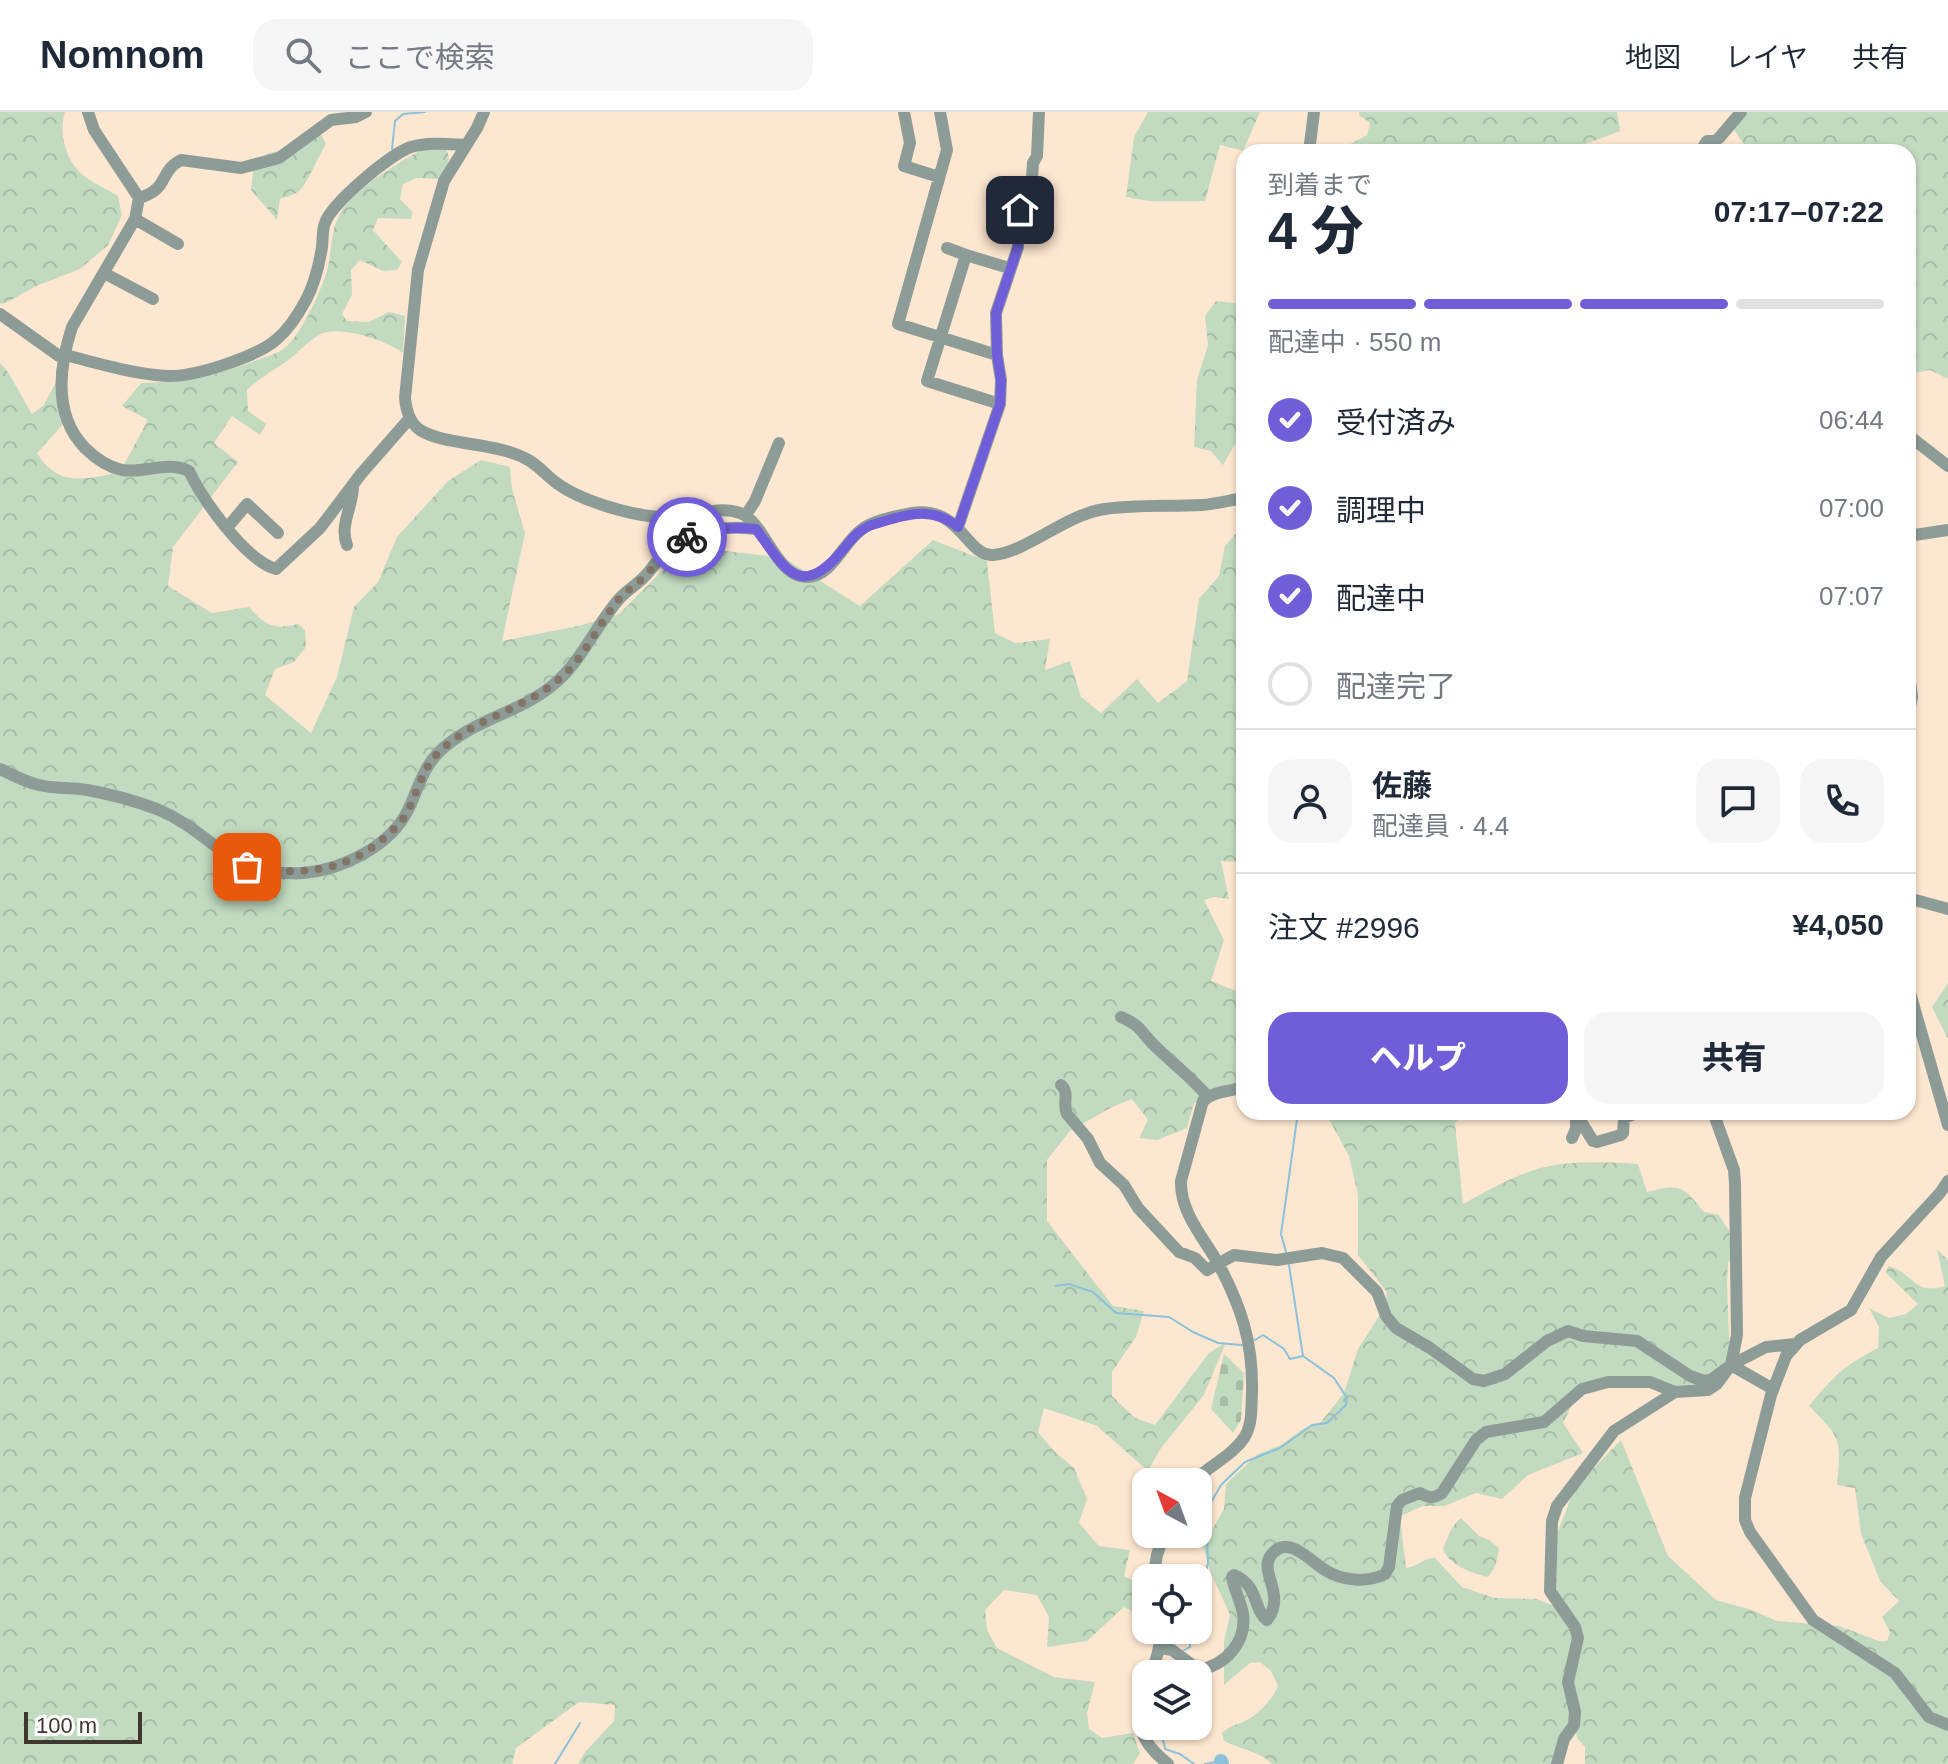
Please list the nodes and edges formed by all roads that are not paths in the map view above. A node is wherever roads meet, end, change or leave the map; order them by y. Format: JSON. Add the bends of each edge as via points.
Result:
{"nodes":[{"id":1,"x":88,"y":112,"type":"edge"},
{"id":2,"x":366,"y":112,"type":"edge"},
{"id":3,"x":484,"y":112,"type":"edge"},
{"id":4,"x":904,"y":112,"type":"edge"},
{"id":5,"x":940,"y":112,"type":"edge"},
{"id":6,"x":1039,"y":112,"type":"edge"},
{"id":7,"x":1314,"y":112,"type":"edge"},
{"id":8,"x":1741,"y":112,"type":"edge"},
{"id":9,"x":1310,"y":144,"type":"edge"},
{"id":10,"x":1705,"y":144,"type":"edge"},
{"id":11,"x":466,"y":145,"type":"junction"},
{"id":12,"x":939,"y":177,"type":"junction"},
{"id":13,"x":139,"y":198,"type":"junction"},
{"id":14,"x":135,"y":219,"type":"junction"},
{"id":15,"x":178,"y":244,"type":"dead end"},
{"id":16,"x":947,"y":248,"type":"dead end"},
{"id":17,"x":966,"y":255,"type":"junction"},
{"id":18,"x":1009,"y":268,"type":"junction"},
{"id":19,"x":104,"y":273,"type":"junction"},
{"id":20,"x":153,"y":299,"type":"dead end"},
{"id":21,"x":0,"y":314,"type":"edge"},
{"id":22,"x":941,"y":337,"type":"junction"},
{"id":23,"x":66,"y":355,"type":"junction"},
{"id":24,"x":997,"y":355,"type":"junction"},
{"id":25,"x":1000,"y":404,"type":"junction"},
{"id":26,"x":410,"y":418,"type":"junction"},
{"id":27,"x":1916,"y":441,"type":"edge"},
{"id":28,"x":779,"y":443,"type":"dead end"},
{"id":29,"x":1948,"y":466,"type":"edge"},
{"id":30,"x":353,"y":486,"type":"junction"},
{"id":31,"x":1236,"y":499,"type":"edge"},
{"id":32,"x":746,"y":515,"type":"junction"},
{"id":33,"x":958,"y":527,"type":"junction"},
{"id":34,"x":227,"y":528,"type":"junction"},
{"id":35,"x":756,"y":529,"type":"junction"},
{"id":36,"x":1948,"y":530,"type":"edge"},
{"id":37,"x":278,"y":533,"type":"dead end"},
{"id":38,"x":1916,"y":535,"type":"edge"},
{"id":39,"x":347,"y":545,"type":"dead end"},
{"id":40,"x":0,"y":769,"type":"edge"},
{"id":41,"x":1916,"y":900,"type":"edge"},
{"id":42,"x":1948,"y":909,"type":"edge"},
{"id":43,"x":1916,"y":1014,"type":"edge"},
{"id":44,"x":1121,"y":1017,"type":"dead end"},
{"id":45,"x":1061,"y":1085,"type":"dead end"},
{"id":46,"x":1236,"y":1088,"type":"edge"},
{"id":47,"x":1208,"y":1097,"type":"junction"},
{"id":48,"x":1576,"y":1120,"type":"edge"},
{"id":49,"x":1580,"y":1120,"type":"edge"},
{"id":50,"x":1624,"y":1120,"type":"edge"},
{"id":51,"x":1716,"y":1120,"type":"edge"},
{"id":52,"x":1948,"y":1125,"type":"edge"},
{"id":53,"x":1572,"y":1138,"type":"dead end"},
{"id":54,"x":1948,"y":1181,"type":"edge"},
{"id":55,"x":1218,"y":1264,"type":"junction"},
{"id":56,"x":1795,"y":1344,"type":"junction"},
{"id":57,"x":1731,"y":1365,"type":"junction"},
{"id":58,"x":1773,"y":1389,"type":"junction"},
{"id":59,"x":1675,"y":1392,"type":"junction"},
{"id":60,"x":1207,"y":1468,"type":"edge"},
{"id":61,"x":1159,"y":1644,"type":"edge"},
{"id":62,"x":1159,"y":1648,"type":"junction"},
{"id":63,"x":1156,"y":1660,"type":"edge"},
{"id":64,"x":1948,"y":1725,"type":"edge"},
{"id":65,"x":1145,"y":1740,"type":"edge"},
{"id":66,"x":1168,"y":1764,"type":"edge"},
{"id":67,"x":1557,"y":1764,"type":"edge"}],
"edges":[{"from":1,"to":13,"type":"street","via":[[94,130]]},
{"from":2,"to":13,"type":"street","via":[[331,120],[270,161],[241,168],[181,160],[169,169],[160,188]]},
{"from":3,"to":11,"type":"street"},
{"from":4,"to":12,"type":"street","via":[[910,143],[904,166]]},
{"from":5,"to":12,"type":"street","via":[[947,150]]},
{"from":6,"to":18,"type":"street","via":[[1037,156]]},
{"from":7,"to":9,"type":"street"},
{"from":8,"to":10,"type":"street","via":[[1715,141]]},
{"from":11,"to":23,"type":"street","via":[[410,147],[339,201],[324,225],[319,267],[306,301],[286,330],[261,350],[172,376]]},
{"from":11,"to":26,"type":"street","via":[[444,181],[418,270],[405,386]]},
{"from":12,"to":22,"type":"street","via":[[898,324]]},
{"from":13,"to":14,"type":"street"},
{"from":14,"to":15,"type":"street"},
{"from":14,"to":19,"type":"street"},
{"from":16,"to":17,"type":"street"},
{"from":17,"to":18,"type":"street"},
{"from":17,"to":22,"type":"street"},
{"from":18,"to":24,"type":"street","via":[[996,313]]},
{"from":19,"to":20,"type":"street"},
{"from":19,"to":23,"type":"street","via":[[72,327]]},
{"from":21,"to":23,"type":"street","via":[[59,356]]},
{"from":22,"to":24,"type":"street"},
{"from":22,"to":25,"type":"street","via":[[927,381]]},
{"from":23,"to":34,"type":"street","via":[[62,407],[71,432],[84,446],[96,458],[124,470],[171,466],[189,471],[202,498]]},
{"from":24,"to":25,"type":"street"},
{"from":25,"to":33,"type":"street"},
{"from":26,"to":30,"type":"street"},
{"from":26,"to":32,"type":"street","via":[[435,435],[517,455],[587,499],[632,512],[667,518],[713,511]]},
{"from":27,"to":29,"type":"street"},
{"from":28,"to":32,"type":"street"},
{"from":30,"to":34,"type":"street","via":[[320,528],[276,569],[260,561]]},
{"from":30,"to":39,"type":"street","via":[[342,528]]},
{"from":31,"to":33,"type":"street","via":[[1098,510],[992,555],[979,551]]},
{"from":32,"to":35,"type":"street"},
{"from":33,"to":35,"type":"street","via":[[925,512],[869,526],[810,578],[790,570]]},
{"from":34,"to":37,"type":"street","via":[[247,504]]},
{"from":35,"to":40,"type":"street","via":[[694,534],[674,543],[619,599],[568,672],[540,694],[454,739],[427,766],[398,825],[371,849],[330,868],[286,873],[247,867],[161,811],[88,790],[40,786]]},
{"from":36,"to":38,"type":"street"},
{"from":41,"to":42,"type":"street"},
{"from":43,"to":52,"type":"street"},
{"from":44,"to":47,"type":"street","via":[[1138,1024]]},
{"from":45,"to":55,"type":"street","via":[[1067,1114],[1138,1208],[1179,1252],[1207,1270]]},
{"from":46,"to":47,"type":"street"},
{"from":47,"to":55,"type":"street","via":[[1197,1116],[1181,1195]]},
{"from":48,"to":53,"type":"street"},
{"from":49,"to":50,"type":"street","via":[[1597,1142],[1621,1135]]},
{"from":51,"to":57,"type":"street","via":[[1735,1183],[1737,1335]]},
{"from":54,"to":56,"type":"street","via":[[1881,1257],[1851,1310]]},
{"from":55,"to":57,"type":"street","via":[[1234,1255],[1277,1260],[1322,1253],[1343,1258],[1377,1292],[1396,1328],[1473,1379],[1505,1374],[1568,1331],[1637,1341],[1704,1381]]},
{"from":55,"to":60,"type":"street","via":[[1250,1345],[1251,1422],[1235,1449]]},
{"from":56,"to":57,"type":"street","via":[[1766,1347]]},
{"from":56,"to":58,"type":"street"},
{"from":57,"to":58,"type":"street"},
{"from":57,"to":59,"type":"street","via":[[1708,1390]]},
{"from":58,"to":64,"type":"street","via":[[1745,1498],[1750,1532],[1813,1620],[1895,1673],[1929,1717]]},
{"from":59,"to":62,"type":"street","via":[[1650,1382],[1608,1382],[1582,1389],[1544,1422],[1486,1432],[1442,1493],[1428,1498],[1420,1493],[1397,1506],[1385,1574],[1351,1580],[1325,1570],[1305,1553],[1284,1548],[1267,1563],[1276,1596],[1267,1620],[1256,1596],[1240,1577],[1232,1577],[1242,1631],[1221,1662],[1199,1670],[1172,1650]]},
{"from":59,"to":67,"type":"street","via":[[1614,1431],[1557,1506],[1550,1591],[1578,1638],[1568,1682],[1574,1725]]},
{"from":61,"to":62,"type":"street"},
{"from":62,"to":63,"type":"street"},
{"from":65,"to":66,"type":"street"}]}
